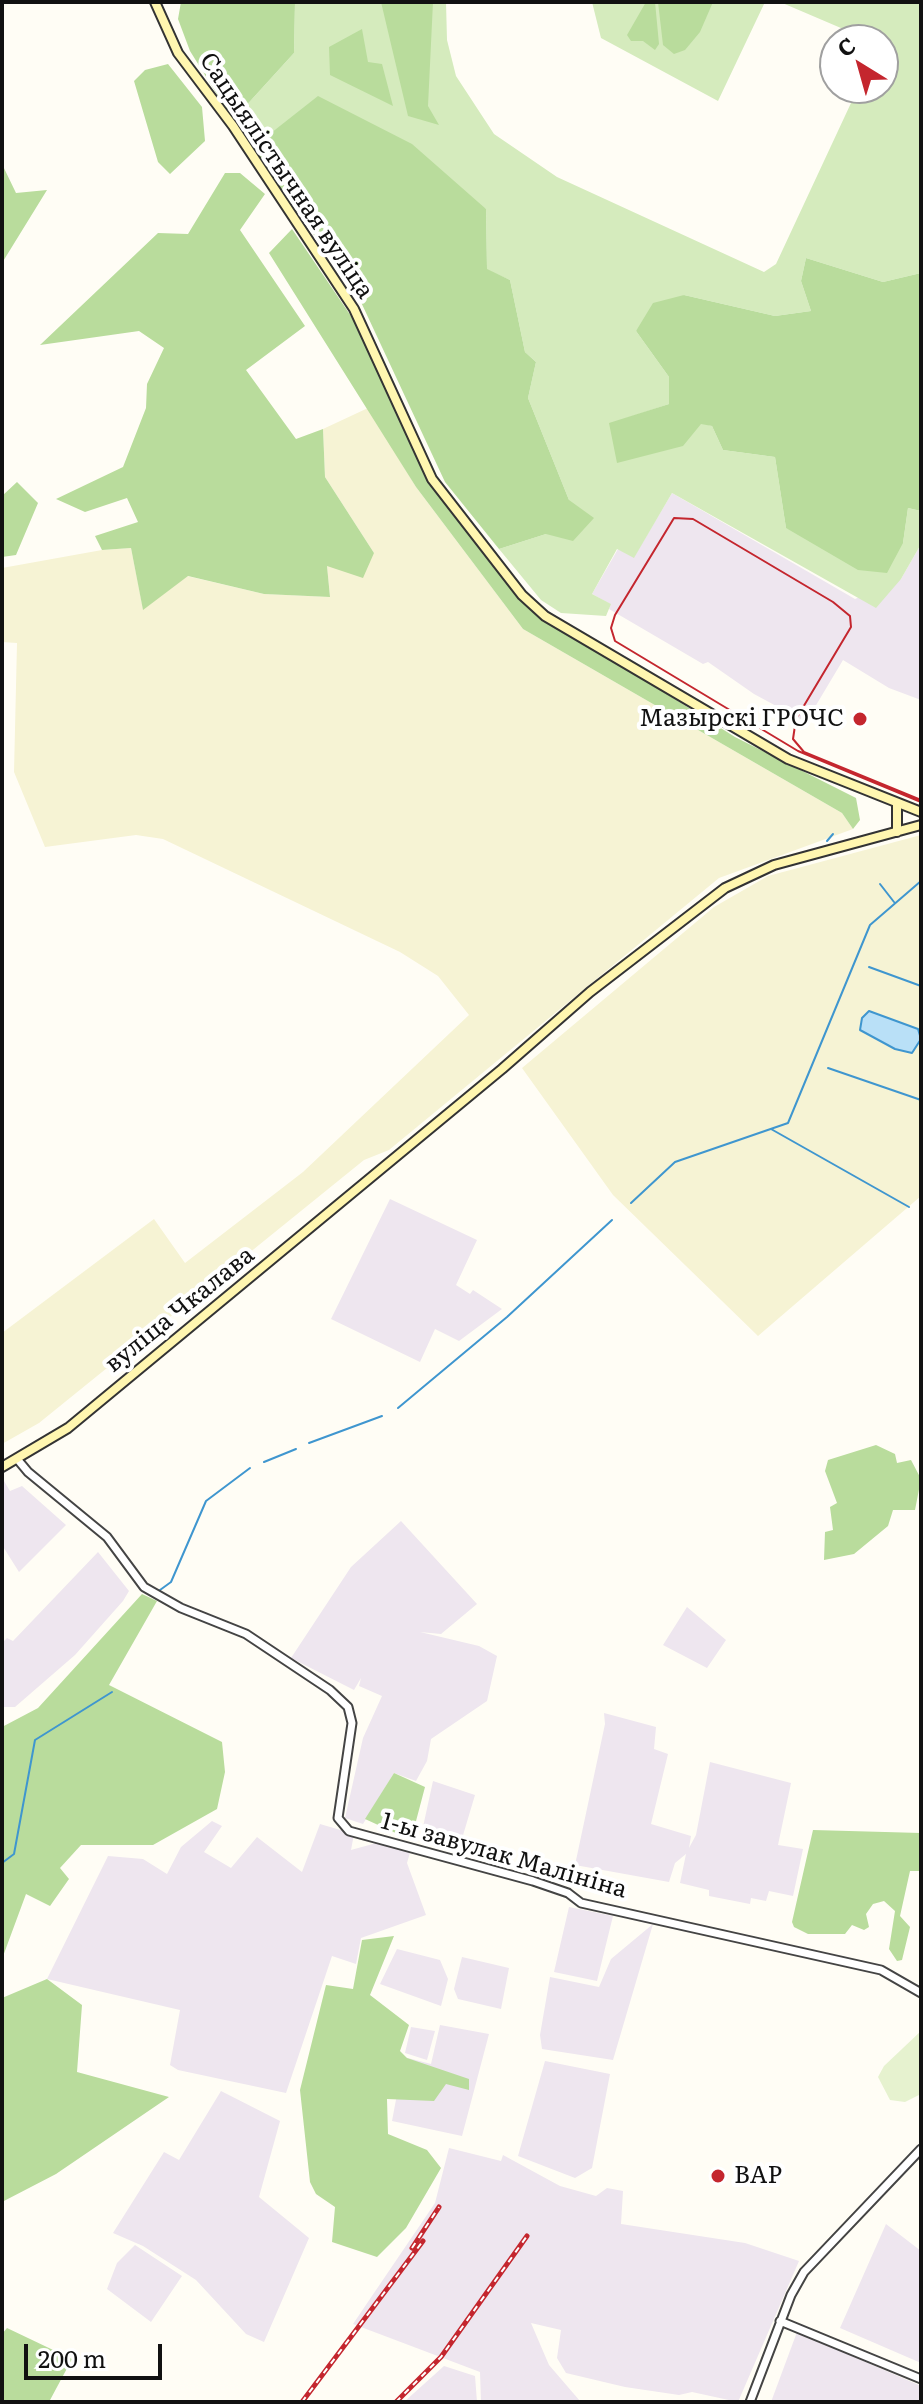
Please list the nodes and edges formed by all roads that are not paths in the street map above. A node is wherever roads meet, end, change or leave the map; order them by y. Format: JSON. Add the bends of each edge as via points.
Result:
{"nodes":[{"id":1,"x":155,"y":2,"type":"edge"},
{"id":2,"x":897,"y":803,"type":"junction"},
{"id":3,"x":921,"y":812,"type":"edge"},
{"id":4,"x":921,"y":825,"type":"edge"},
{"id":5,"x":897,"y":832,"type":"junction"},
{"id":6,"x":18,"y":1460,"type":"junction"},
{"id":7,"x":2,"y":1467,"type":"edge"},
{"id":8,"x":921,"y":1993,"type":"edge"},
{"id":9,"x":921,"y":2149,"type":"edge"},
{"id":10,"x":780,"y":2321,"type":"junction"},
{"id":11,"x":921,"y":2379,"type":"edge"},
{"id":12,"x":750,"y":2402,"type":"edge"}],
"edges":[{"from":1,"to":2,"type":"main road","name":"Сацыялістычная вуліца","via":[[178,53],[354,309],[432,479],[522,595],[545,616],[788,759]]},
{"from":2,"to":3,"type":"main road","name":"Сацыялістычная вуліца"},
{"from":2,"to":5,"type":"main road"},
{"from":4,"to":5,"type":"main road","name":"вуліца Чкалава"},
{"from":5,"to":6,"type":"main road","name":"вуліца Чкалава","via":[[774,865],[725,888],[590,992],[68,1428]]},
{"from":6,"to":7,"type":"main road","name":"вуліца Чкалава"},
{"from":6,"to":8,"type":"street","name":"1-ы завулак Малініна","via":[[107,1537],[144,1587],[261,1643],[348,1707],[352,1723],[338,1818],[349,1831],[533,1881],[581,1903],[881,1970]]},
{"from":9,"to":10,"type":"street","via":[[804,2272]]},
{"from":10,"to":11,"type":"street"},
{"from":10,"to":12,"type":"street"}]}
